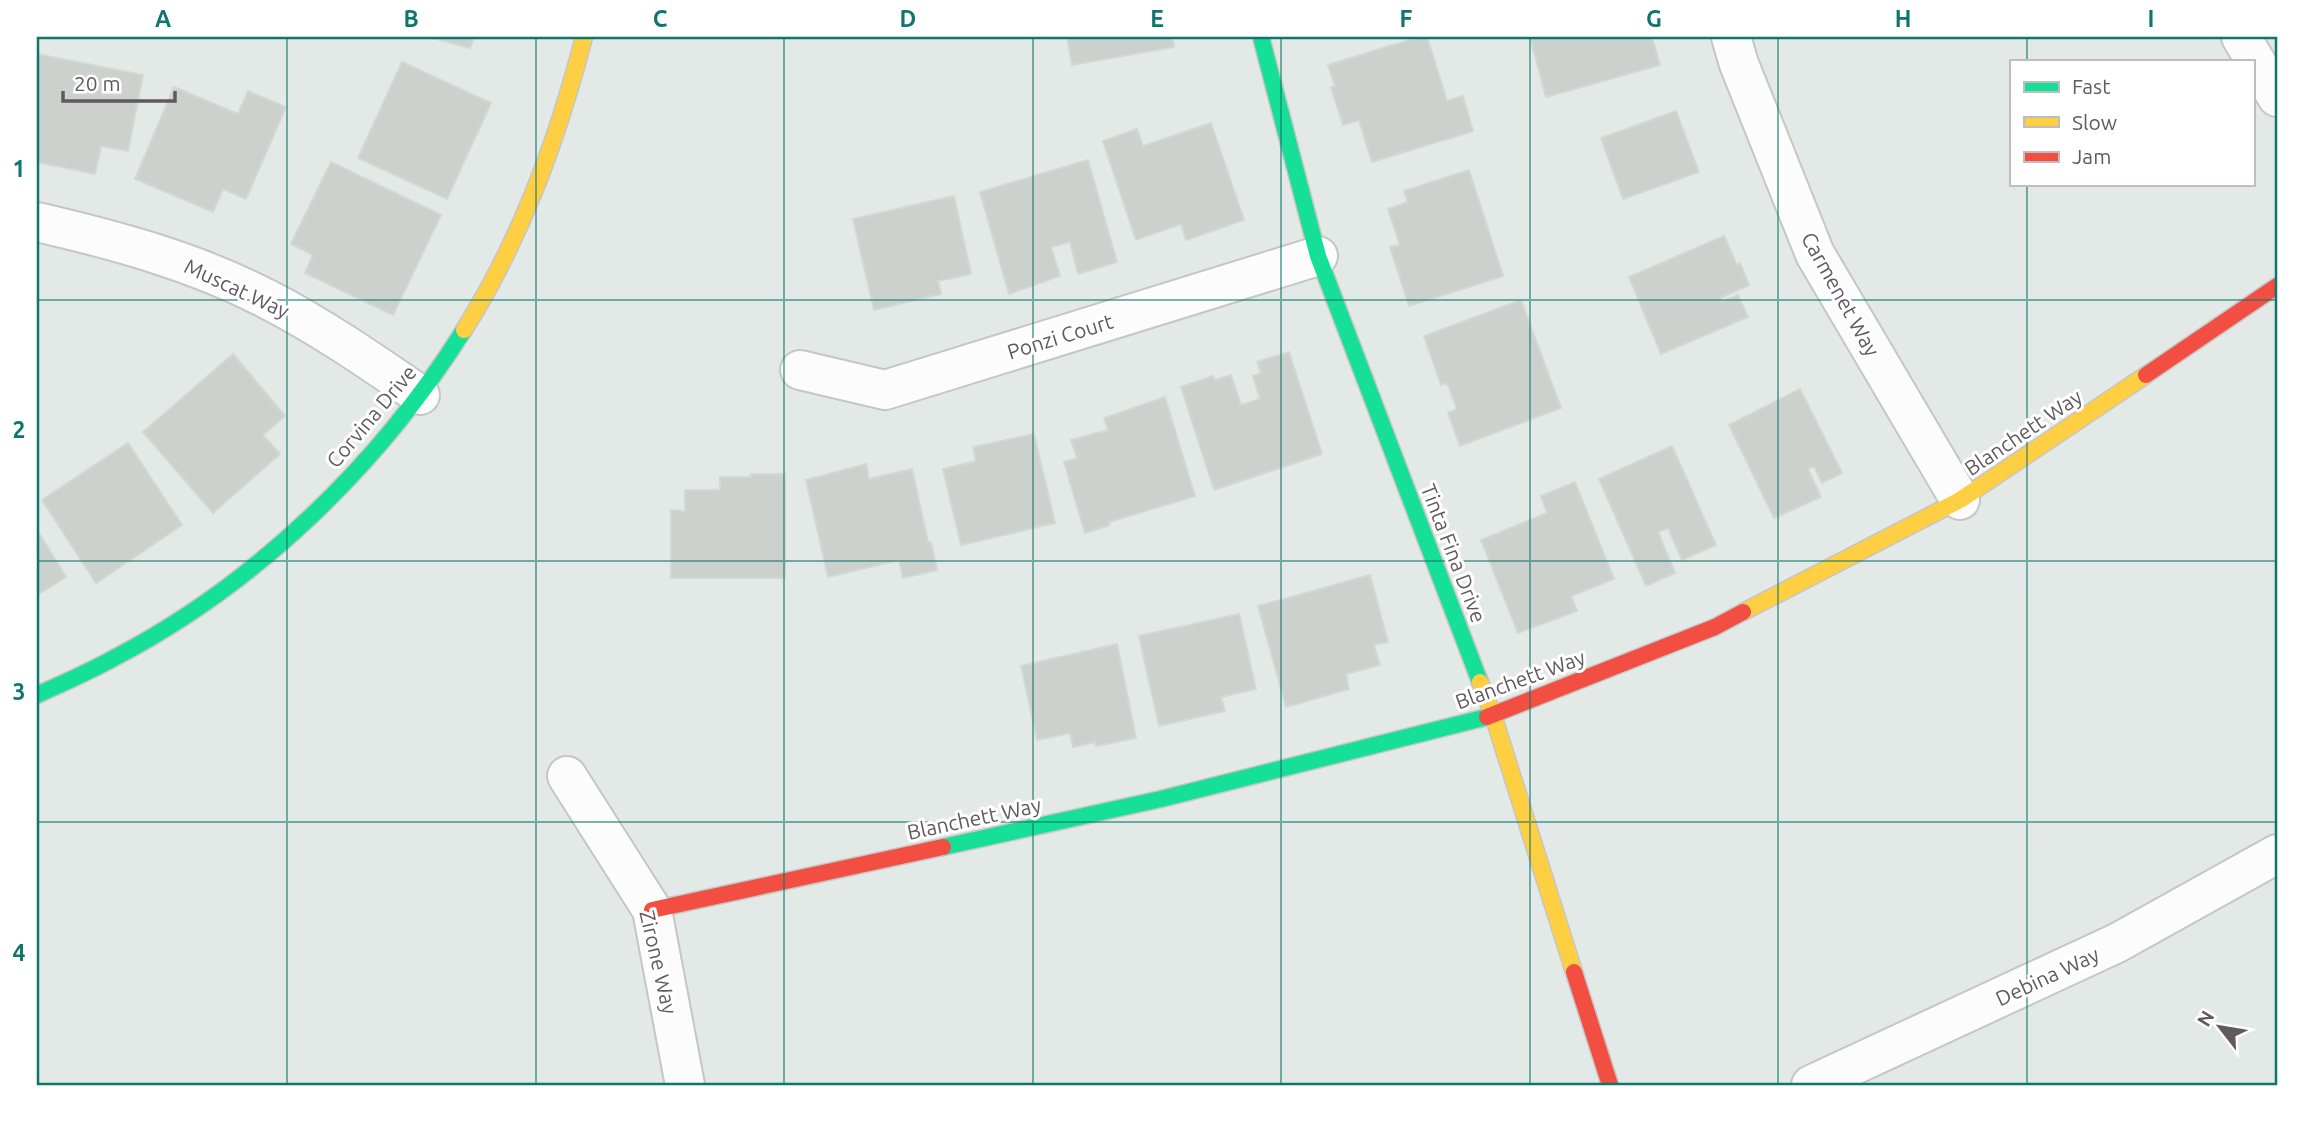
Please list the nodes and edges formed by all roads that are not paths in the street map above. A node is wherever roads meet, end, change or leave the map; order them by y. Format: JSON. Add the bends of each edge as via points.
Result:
{"nodes":[{"id":1,"x":584,"y":37,"type":"edge"},
{"id":2,"x":1261,"y":37,"type":"edge"},
{"id":3,"x":1731,"y":37,"type":"edge"},
{"id":4,"x":2241,"y":37,"type":"edge"},
{"id":5,"x":2277,"y":97,"type":"edge"},
{"id":6,"x":37,"y":222,"type":"edge"},
{"id":7,"x":1318,"y":256,"type":"junction"},
{"id":8,"x":2277,"y":286,"type":"edge"},
{"id":9,"x":800,"y":370,"type":"dead end"},
{"id":10,"x":420,"y":395,"type":"junction"},
{"id":11,"x":1960,"y":500,"type":"junction"},
{"id":12,"x":37,"y":695,"type":"edge"},
{"id":13,"x":1493,"y":715,"type":"junction"},
{"id":14,"x":567,"y":776,"type":"dead end"},
{"id":15,"x":2277,"y":854,"type":"edge"},
{"id":16,"x":652,"y":910,"type":"junction"},
{"id":17,"x":685,"y":1085,"type":"edge"},
{"id":18,"x":1610,"y":1085,"type":"edge"},
{"id":19,"x":1811,"y":1085,"type":"edge"}],
"edges":[{"from":1,"to":10,"type":"street","name":"Corvina Drive","via":[[564,114],[527,213],[472,317]]},
{"from":2,"to":7,"type":"street","name":"Tinta Fina Drive"},
{"from":3,"to":11,"type":"street","name":"Carmenet Way","via":[[1815,254]]},
{"from":4,"to":5,"type":"street"},
{"from":6,"to":10,"type":"street","name":"Muscat Way","via":[[181,262],[264,297],[342,341]]},
{"from":7,"to":9,"type":"street","name":"Ponzi Court","via":[[885,390]]},
{"from":7,"to":13,"type":"street","name":"Tinta Fina Drive"},
{"from":8,"to":11,"type":"street","name":"Blanchett Way"},
{"from":10,"to":12,"type":"street","name":"Corvina Drive","via":[[351,476],[275,548],[190,612],[131,649]]},
{"from":11,"to":13,"type":"street","name":"Blanchett Way","via":[[1715,627]]},
{"from":13,"to":16,"type":"street","name":"Blanchett Way","via":[[1161,799]]},
{"from":13,"to":18,"type":"street","name":"Tinta Fina Drive"},
{"from":14,"to":16,"type":"street","name":"Zirone Way"},
{"from":15,"to":19,"type":"street","name":"Debina Way","via":[[2117,943]]},
{"from":16,"to":17,"type":"street","name":"Zirone Way"}]}
